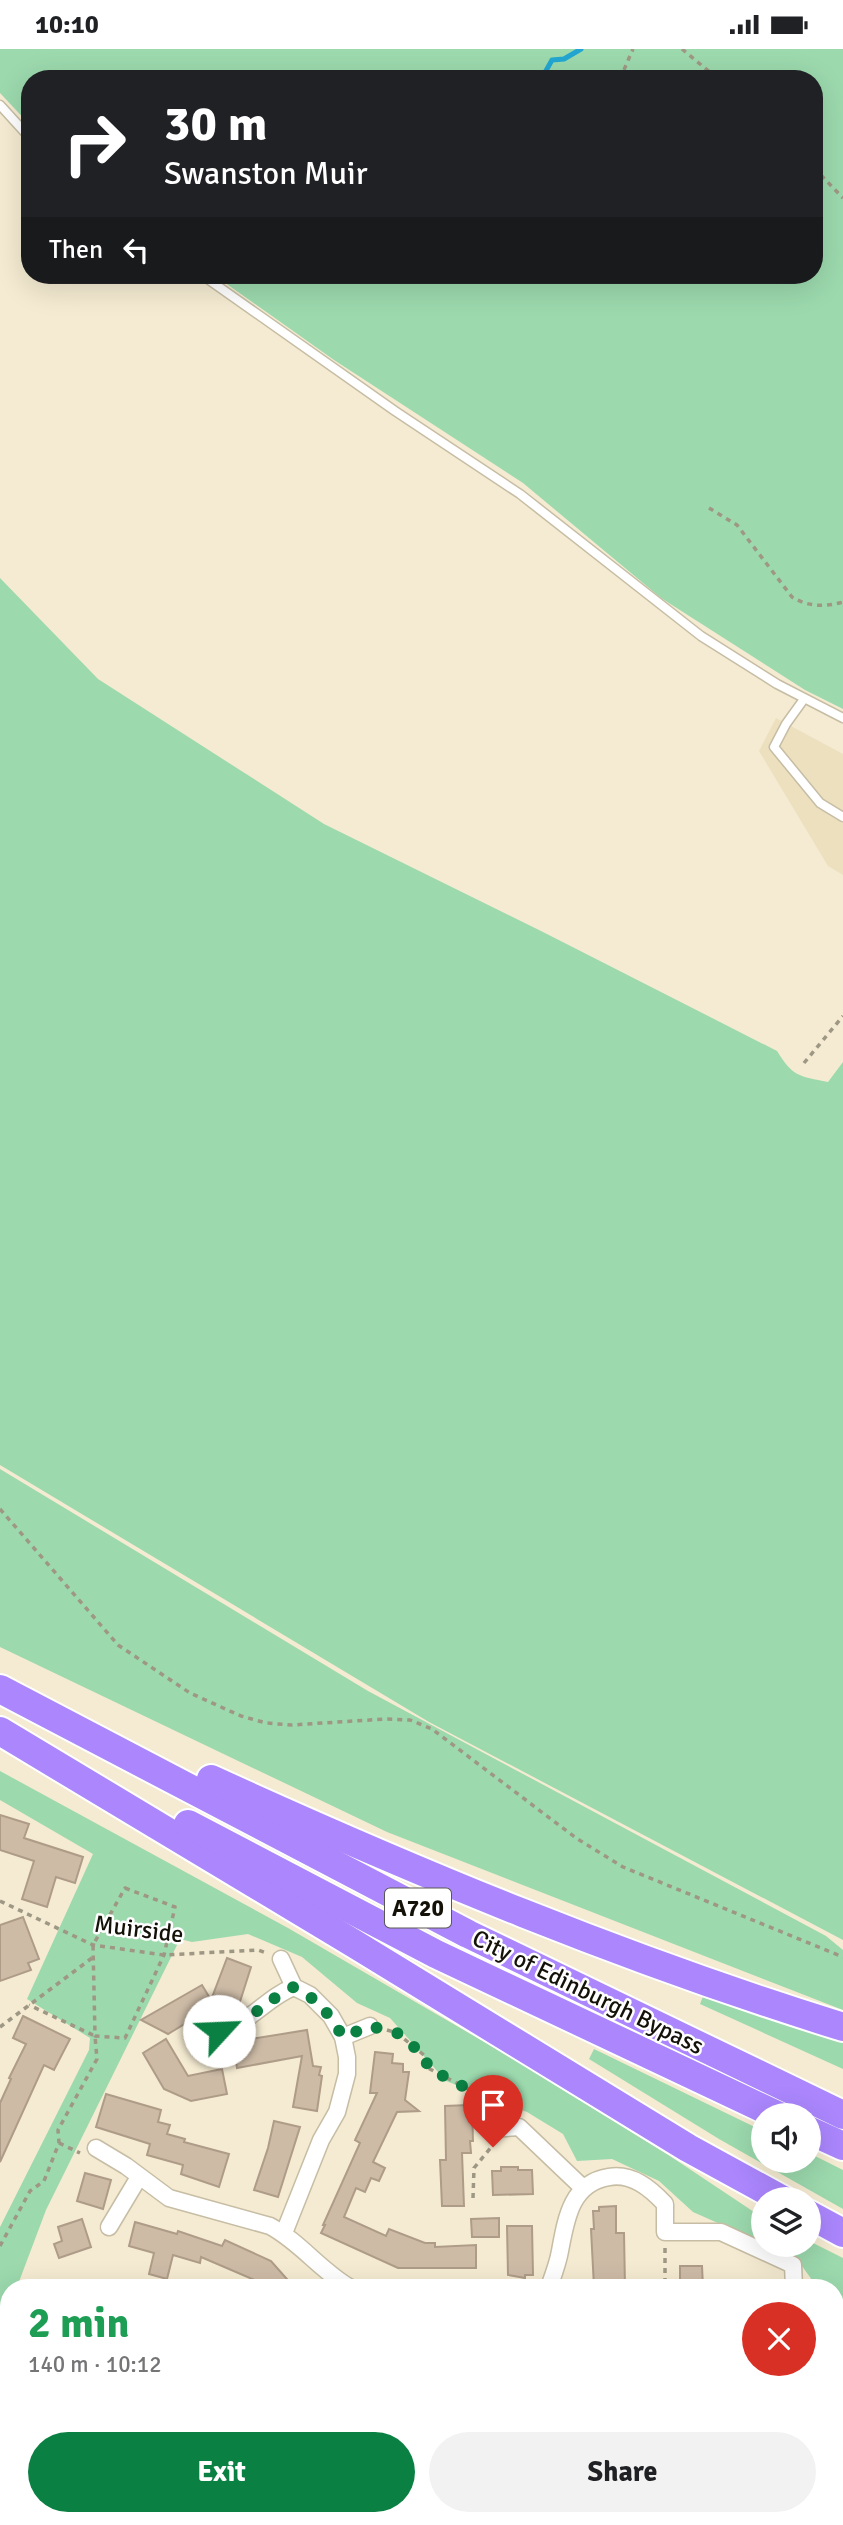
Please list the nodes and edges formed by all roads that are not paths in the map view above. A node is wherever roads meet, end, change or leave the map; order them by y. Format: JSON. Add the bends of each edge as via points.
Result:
{"nodes":[{"id":1,"x":0,"y":105,"type":"edge"},
{"id":2,"x":21,"y":128,"type":"edge"},
{"id":3,"x":215,"y":284,"type":"edge"},
{"id":4,"x":803,"y":699,"type":"junction"},
{"id":5,"x":843,"y":718,"type":"edge"},
{"id":6,"x":843,"y":817,"type":"edge"},
{"id":7,"x":0,"y":1686,"type":"edge"},
{"id":8,"x":0,"y":1725,"type":"edge"},
{"id":9,"x":0,"y":1731,"type":"edge"},
{"id":10,"x":281,"y":1959,"type":"road end"},
{"id":11,"x":294,"y":1987,"type":"junction"},
{"id":12,"x":370,"y":2026,"type":"road end"},
{"id":13,"x":843,"y":2027,"type":"edge"},
{"id":14,"x":343,"y":2037,"type":"junction"},
{"id":15,"x":207,"y":2047,"type":"dead end"},
{"id":16,"x":751,"y":2103,"type":"edge"},
{"id":17,"x":843,"y":2115,"type":"edge"},
{"id":18,"x":492,"y":2129,"type":"road end"},
{"id":19,"x":821,"y":2136,"type":"edge"},
{"id":20,"x":843,"y":2146,"type":"edge"},
{"id":21,"x":96,"y":2148,"type":"dead end"},
{"id":22,"x":139,"y":2177,"type":"junction"},
{"id":23,"x":759,"y":2187,"type":"edge"},
{"id":24,"x":583,"y":2188,"type":"junction"},
{"id":25,"x":821,"y":2221,"type":"edge"},
{"id":26,"x":109,"y":2227,"type":"dead end"},
{"id":27,"x":284,"y":2233,"type":"junction"},
{"id":28,"x":843,"y":2233,"type":"edge"},
{"id":29,"x":337,"y":2279,"type":"edge"},
{"id":30,"x":552,"y":2279,"type":"edge"},
{"id":31,"x":794,"y":2279,"type":"edge"}],
"edges":[{"from":1,"to":2,"type":"lane"},
{"from":3,"to":4,"type":"lane","via":[[520,494],[701,636]]},
{"from":4,"to":5,"type":"lane"},
{"from":4,"to":6,"type":"lane","via":[[774,747],[820,803]]},
{"from":7,"to":13,"type":"highway","via":[[400,1863],[587,1939]]},
{"from":7,"to":17,"type":"highway","name":"City of Edinburgh Bypass","number":"A720","via":[[468,1934]]},
{"from":8,"to":16,"type":"highway","name":"City of Edinburgh Bypass","number":"A720","via":[[436,1954]]},
{"from":9,"to":23,"type":"highway"},
{"from":10,"to":11,"type":"street"},
{"from":11,"to":14,"type":"street","via":[[310,1995],[331,2016]]},
{"from":11,"to":15,"type":"street","via":[[210,2037]]},
{"from":12,"to":14,"type":"street"},
{"from":14,"to":27,"type":"street","via":[[347,2065],[344,2094]]},
{"from":18,"to":24,"type":"street","via":[[519,2127]]},
{"from":19,"to":20,"type":"highway"},
{"from":21,"to":22,"type":"street"},
{"from":22,"to":26,"type":"street"},
{"from":22,"to":27,"type":"street","via":[[181,2203]]},
{"from":24,"to":30,"type":"street","via":[[564,2221]]},
{"from":24,"to":31,"type":"street","via":[[608,2177],[632,2179],[652,2190],[664,2204],[665,2232],[721,2232],[793,2266]]},
{"from":25,"to":28,"type":"highway"},
{"from":27,"to":29,"type":"street"}]}
